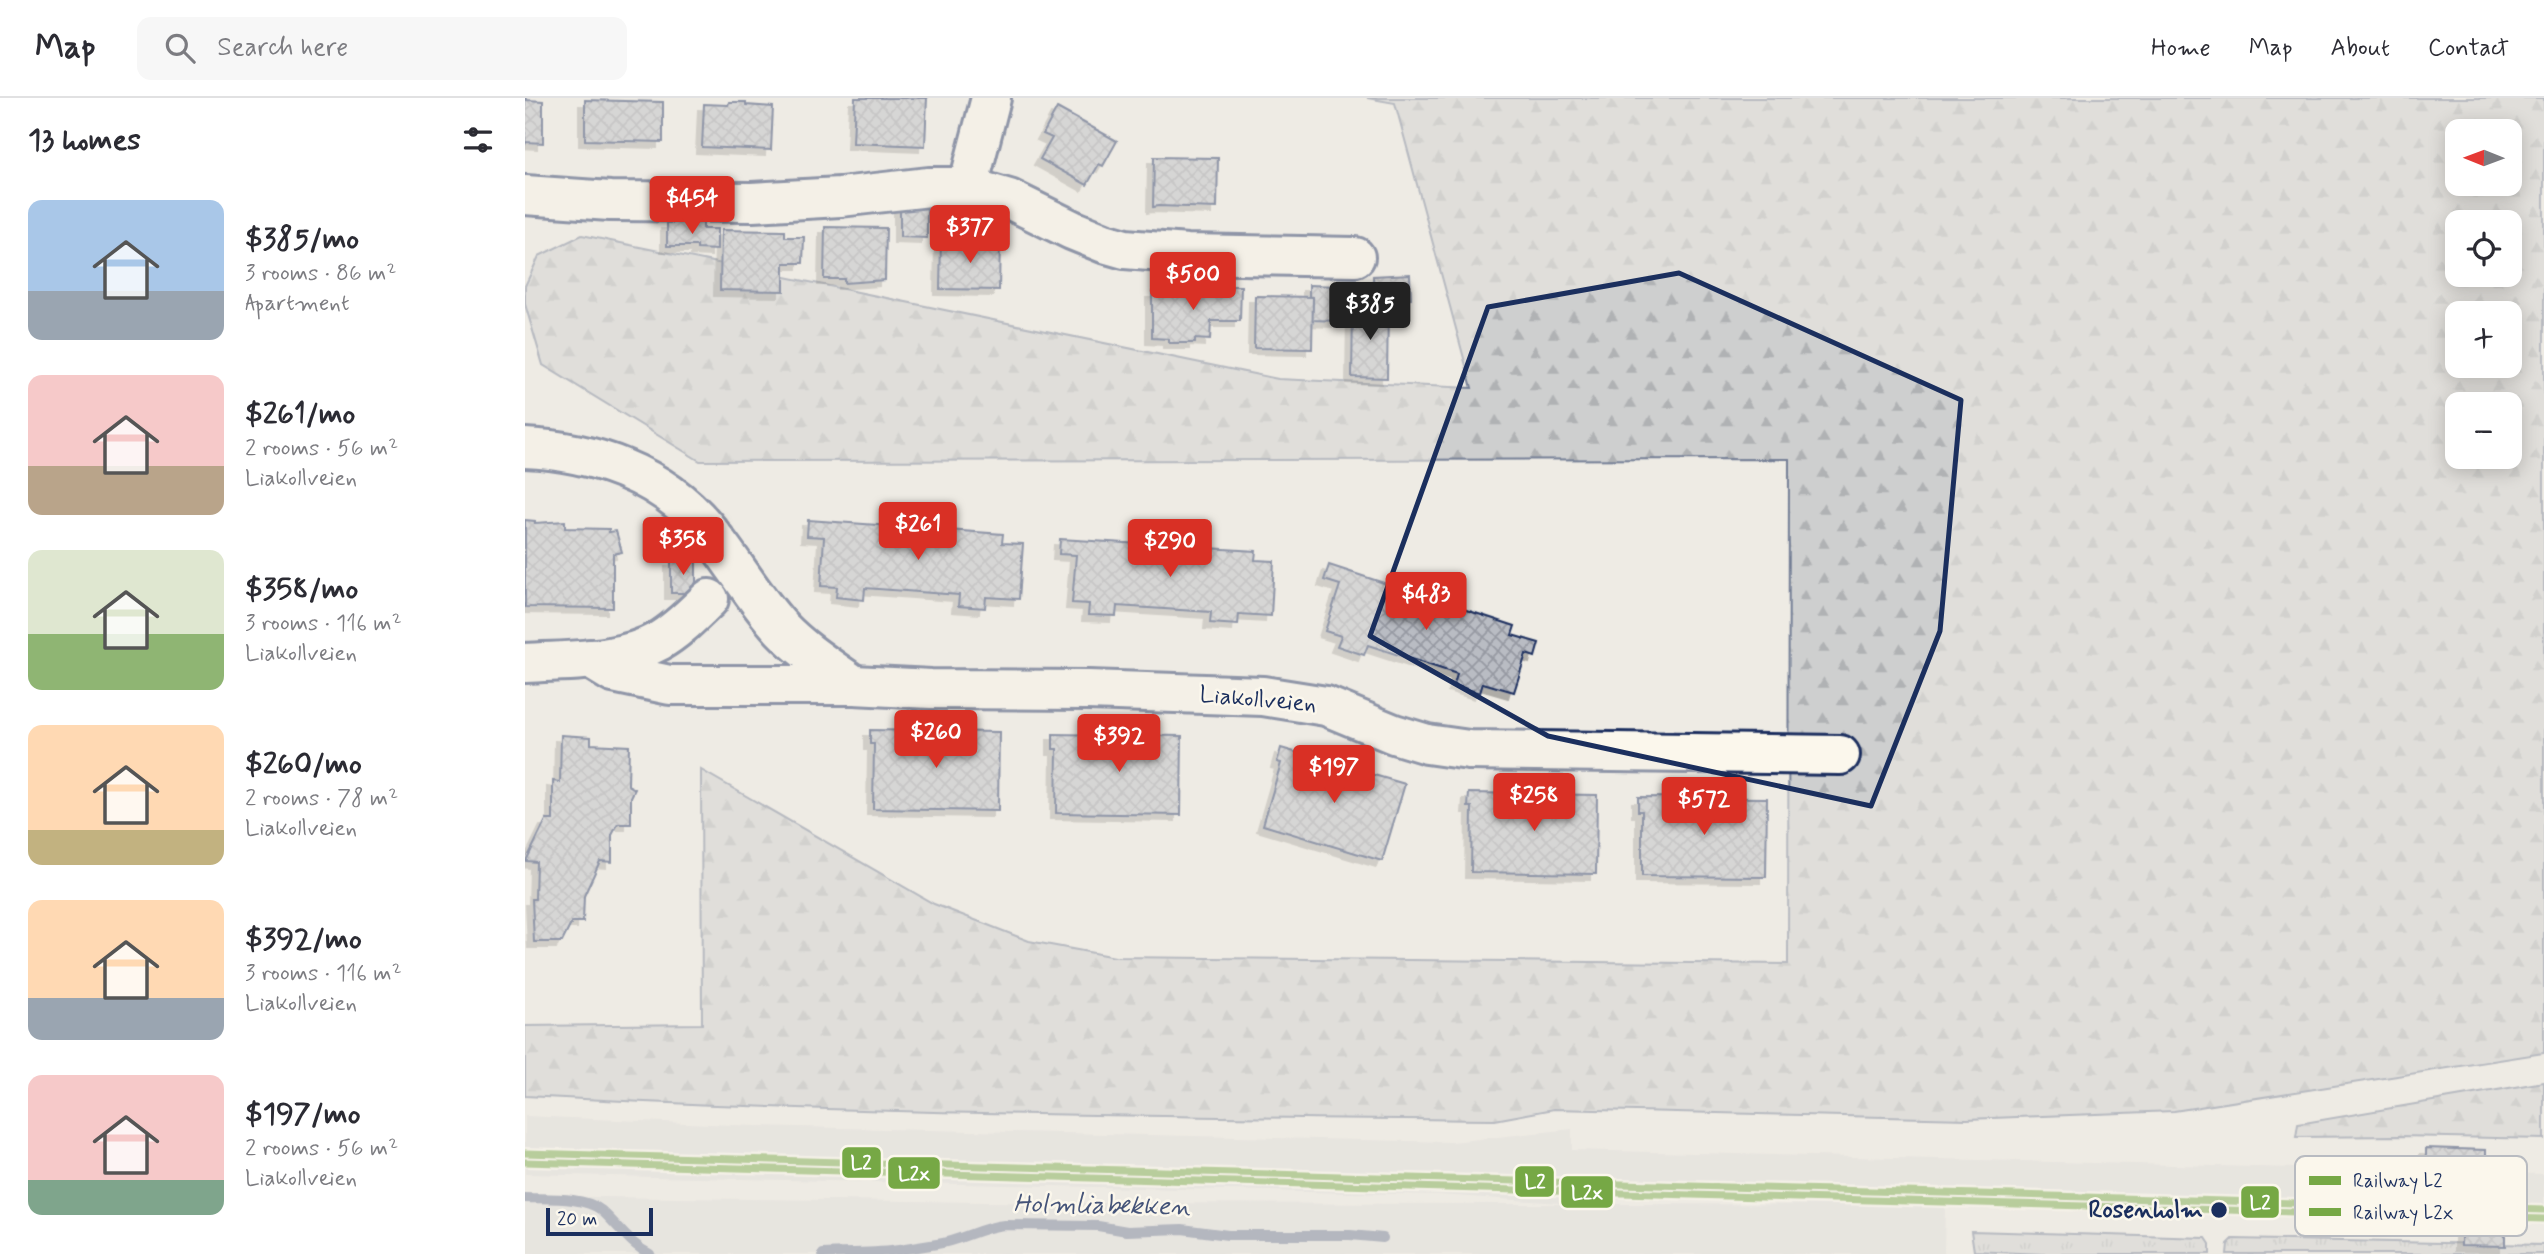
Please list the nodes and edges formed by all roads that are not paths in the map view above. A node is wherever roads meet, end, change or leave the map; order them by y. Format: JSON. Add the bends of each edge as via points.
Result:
{"nodes":[{"id":1,"x":991,"y":98,"type":"edge"},
{"id":2,"x":968,"y":187,"type":"junction"},
{"id":3,"x":525,"y":195,"type":"edge"},
{"id":4,"x":1356,"y":257,"type":"dead end"},
{"id":5,"x":525,"y":448,"type":"edge"},
{"id":6,"x":709,"y":599,"type":"dead end"},
{"id":7,"x":590,"y":659,"type":"junction"},
{"id":8,"x":525,"y":663,"type":"edge"},
{"id":9,"x":854,"y":685,"type":"junction"},
{"id":10,"x":1840,"y":755,"type":"dead end"}],
"edges":[{"from":1,"to":2,"type":"street"},
{"from":2,"to":3,"type":"street","via":[[763,202]]},
{"from":2,"to":4,"type":"street","via":[[1009,198],[1072,230],[1125,249]]},
{"from":5,"to":9,"type":"street","via":[[581,454],[642,476],[672,493],[706,527],[781,628]]},
{"from":6,"to":7,"type":"street","via":[[657,642],[637,651]]},
{"from":7,"to":8,"type":"street"},
{"from":7,"to":9,"type":"street","name":"Liakollveien","via":[[613,673],[670,685]]},
{"from":9,"to":10,"type":"street","name":"Liakollveien","via":[[1263,695],[1326,706],[1394,734],[1469,750]]}]}
